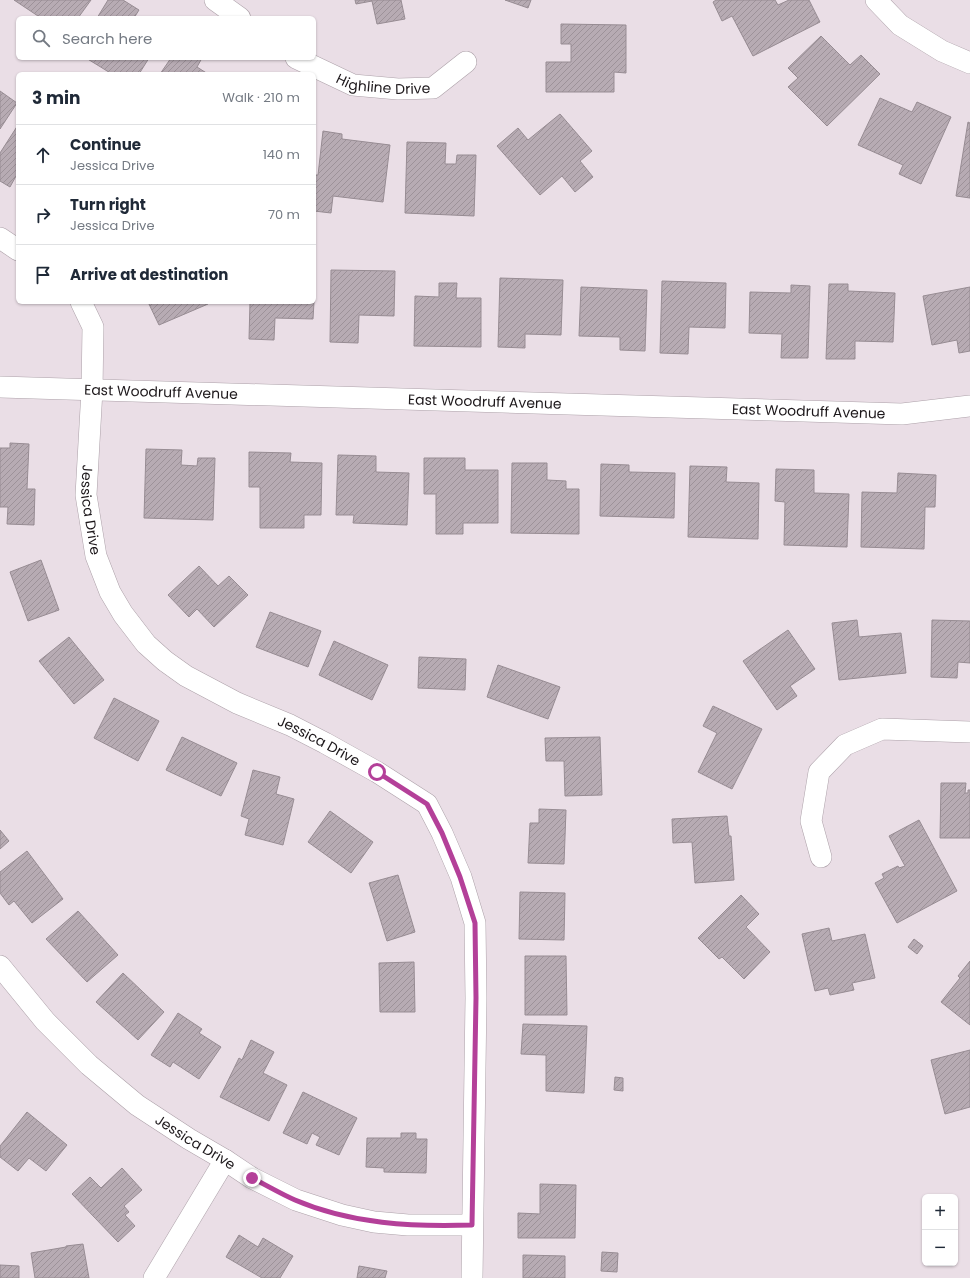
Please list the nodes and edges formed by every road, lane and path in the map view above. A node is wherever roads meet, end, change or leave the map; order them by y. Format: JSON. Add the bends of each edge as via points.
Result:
{"nodes":[{"id":1,"x":215,"y":0,"type":"edge"},
{"id":2,"x":876,"y":0,"type":"edge"},
{"id":3,"x":237,"y":16,"type":"edge"},
{"id":4,"x":300,"y":60,"type":"edge"},
{"id":5,"x":466,"y":62,"type":"dead end"},
{"id":6,"x":970,"y":63,"type":"edge"},
{"id":7,"x":0,"y":238,"type":"edge"},
{"id":8,"x":16,"y":249,"type":"edge"},
{"id":9,"x":81,"y":304,"type":"edge"},
{"id":10,"x":0,"y":387,"type":"edge"},
{"id":11,"x":92,"y":390,"type":"junction"},
{"id":12,"x":970,"y":406,"type":"edge"},
{"id":13,"x":970,"y":732,"type":"edge"},
{"id":14,"x":820,"y":857,"type":"dead end"},
{"id":15,"x":2,"y":973,"type":"edge"},
{"id":16,"x":225,"y":1160,"type":"junction"},
{"id":17,"x":472,"y":1225,"type":"junction"},
{"id":18,"x":154,"y":1278,"type":"edge"},
{"id":19,"x":472,"y":1278,"type":"edge"}],
"edges":[{"from":1,"to":3,"type":"street"},
{"from":2,"to":6,"type":"street","via":[[900,25],[942,51]]},
{"from":4,"to":5,"type":"street","name":"Highline Drive","via":[[353,85],[398,89],[434,88]]},
{"from":7,"to":8,"type":"street"},
{"from":9,"to":11,"type":"street","name":"Jessica Drive","via":[[93,327]]},
{"from":10,"to":11,"type":"street","name":"East Woodruff Avenue"},
{"from":11,"to":12,"type":"street","name":"East Woodruff Avenue","via":[[902,414]]},
{"from":11,"to":17,"type":"street","name":"Jessica Drive","via":[[86,495],[96,556],[122,614],[146,644],[186,676],[237,703],[326,743],[427,804],[442,833],[475,923]]},
{"from":13,"to":14,"type":"street","via":[[882,730],[845,744],[819,772],[811,821]]},
{"from":15,"to":16,"type":"street","name":"Jessica Drive","via":[[89,1065],[137,1105]]},
{"from":16,"to":17,"type":"street","name":"Jessica Drive","via":[[252,1178],[296,1200],[342,1216],[374,1222]]},
{"from":16,"to":18,"type":"street"},
{"from":17,"to":19,"type":"street"}]}
